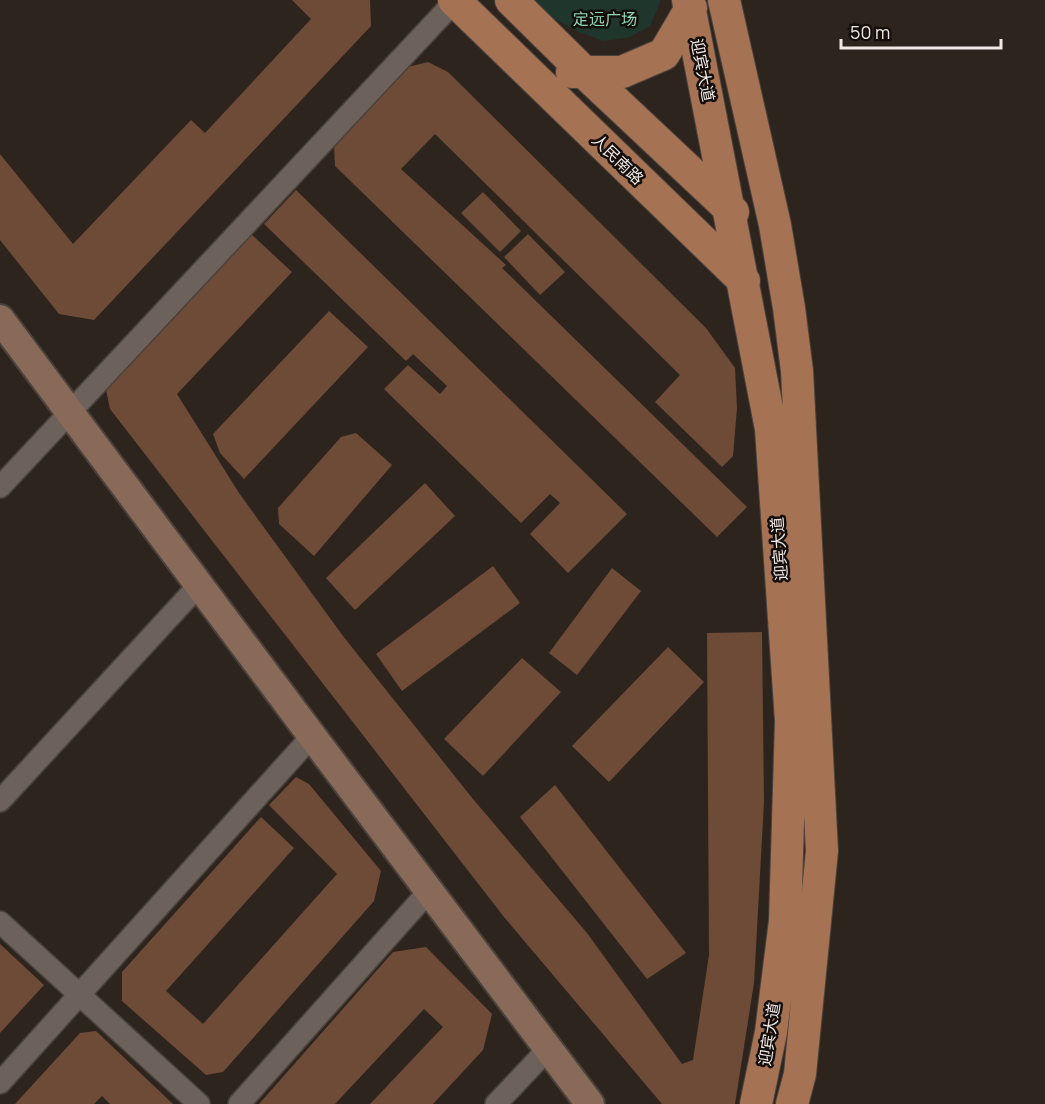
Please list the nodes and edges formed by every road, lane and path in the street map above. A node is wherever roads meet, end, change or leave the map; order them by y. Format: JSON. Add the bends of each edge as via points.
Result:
{"nodes":[{"id":1,"x":511,"y":0,"type":"edge"},
{"id":2,"x":724,"y":0,"type":"edge"},
{"id":3,"x":454,"y":1,"type":"edge"},
{"id":4,"x":689,"y":4,"type":"edge"},
{"id":5,"x":526,"y":70,"type":"junction"},
{"id":6,"x":584,"y":72,"type":"junction"},
{"id":7,"x":728,"y":207,"type":"junction"},
{"id":8,"x":778,"y":243,"type":"junction"},
{"id":9,"x":742,"y":279,"type":"junction"},
{"id":10,"x":789,"y":308,"type":"junction"},
{"id":11,"x":0,"y":319,"type":"edge"},
{"id":12,"x":70,"y":413,"type":"junction"},
{"id":13,"x":0,"y":488,"type":"edge"},
{"id":14,"x":199,"y":585,"type":"junction"},
{"id":15,"x":312,"y":736,"type":"junction"},
{"id":16,"x":0,"y":801,"type":"edge"},
{"id":17,"x":429,"y":891,"type":"junction"},
{"id":18,"x":0,"y":922,"type":"edge"},
{"id":19,"x":79,"y":995,"type":"junction"},
{"id":20,"x":548,"y":1049,"type":"junction"},
{"id":21,"x":0,"y":1083,"type":"edge"},
{"id":22,"x":199,"y":1104,"type":"edge"},
{"id":23,"x":239,"y":1104,"type":"edge"},
{"id":24,"x":496,"y":1104,"type":"edge"},
{"id":25,"x":590,"y":1104,"type":"edge"},
{"id":26,"x":756,"y":1104,"type":"edge"},
{"id":27,"x":792,"y":1104,"type":"edge"}],
"edges":[{"from":1,"to":6,"type":"main road"},
{"from":2,"to":8,"type":"main road","name":"迎宾大道"},
{"from":3,"to":5,"type":"main road","name":"人民南路"},
{"from":3,"to":12,"type":"street"},
{"from":4,"to":6,"type":"main road","via":[[664,54],[622,72]]},
{"from":4,"to":7,"type":"main road","name":"迎宾大道"},
{"from":5,"to":6,"type":"main road"},
{"from":5,"to":9,"type":"main road","name":"人民南路"},
{"from":6,"to":7,"type":"main road"},
{"from":7,"to":8,"type":"main road","via":[[764,238]]},
{"from":7,"to":9,"type":"main road","name":"迎宾大道"},
{"from":8,"to":10,"type":"main road","name":"迎宾大道"},
{"from":9,"to":10,"type":"main road","name":"人民南路"},
{"from":9,"to":26,"type":"main road","name":"迎宾大道","via":[[771,429],[791,721],[785,921],[771,1032]]},
{"from":10,"to":27,"type":"main road","name":"迎宾大道","via":[[797,371],[822,851],[800,1074]]},
{"from":11,"to":12,"type":"street"},
{"from":12,"to":13,"type":"street"},
{"from":12,"to":14,"type":"street"},
{"from":14,"to":15,"type":"street"},
{"from":14,"to":16,"type":"street"},
{"from":15,"to":17,"type":"street"},
{"from":15,"to":19,"type":"street"},
{"from":17,"to":20,"type":"street"},
{"from":17,"to":23,"type":"street"},
{"from":18,"to":19,"type":"street"},
{"from":19,"to":21,"type":"street"},
{"from":19,"to":22,"type":"street"},
{"from":20,"to":24,"type":"street"},
{"from":20,"to":25,"type":"street"}]}
